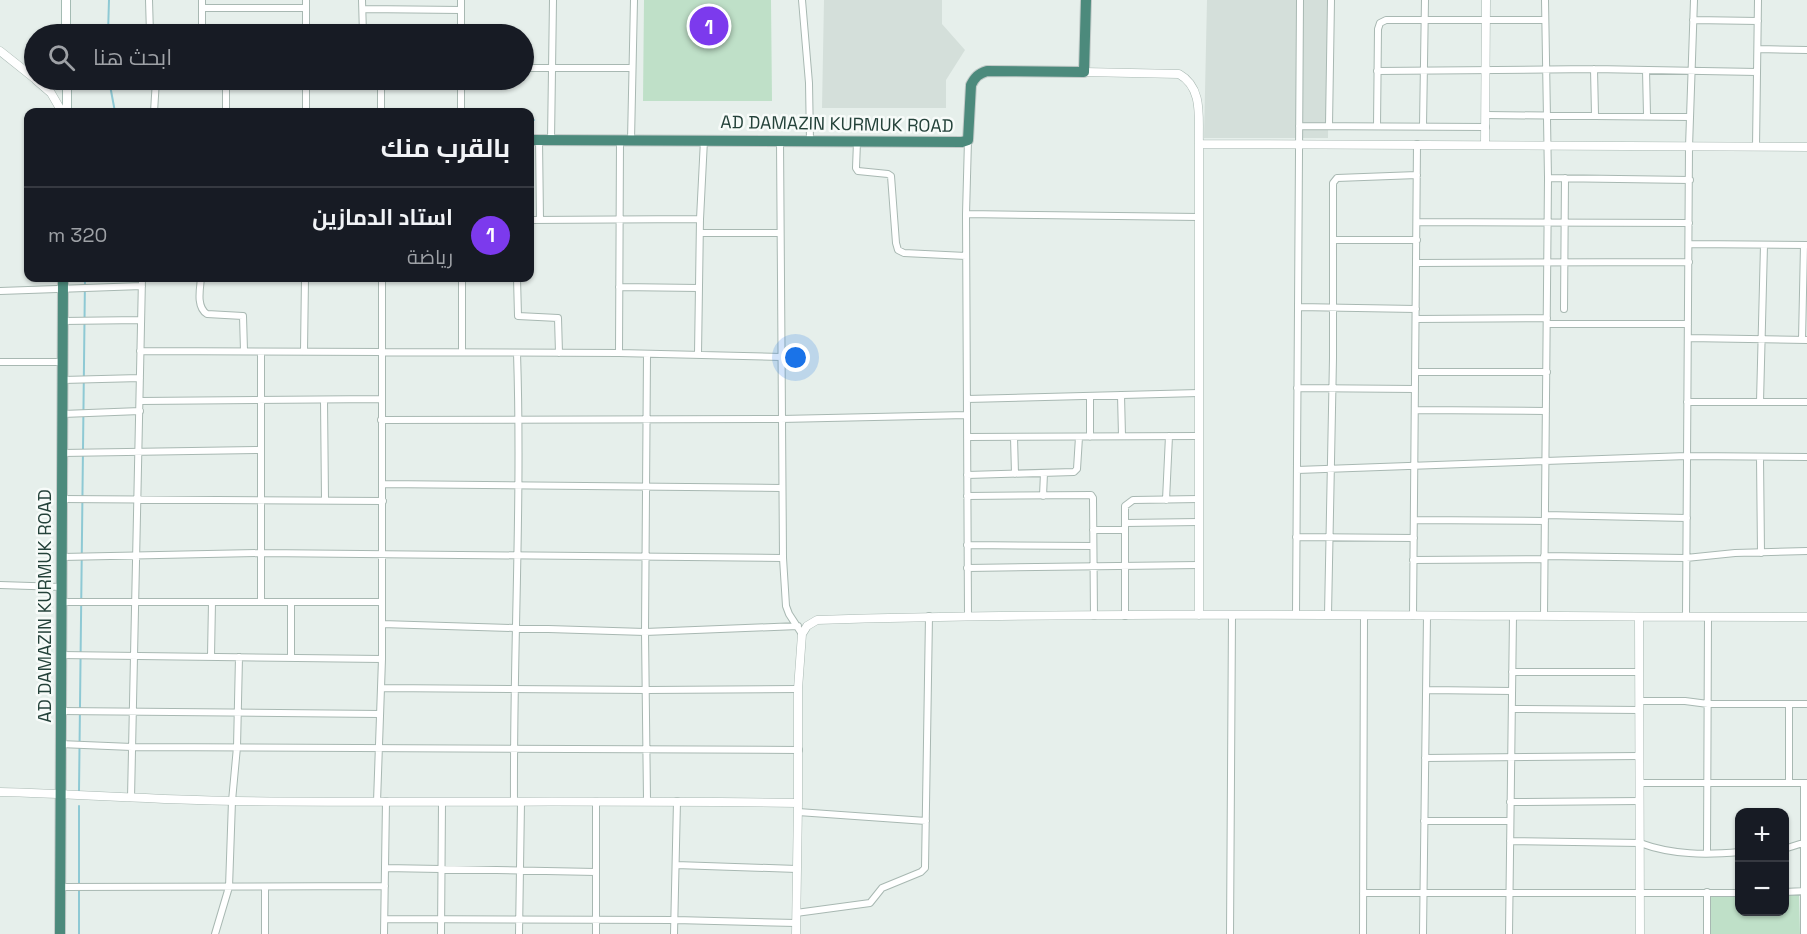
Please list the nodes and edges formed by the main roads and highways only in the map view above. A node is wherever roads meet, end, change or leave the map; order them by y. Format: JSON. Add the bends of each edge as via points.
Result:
{"nodes":[{"id":1,"x":66,"y":0,"type":"edge"},
{"id":2,"x":1086,"y":0,"type":"edge"},
{"id":3,"x":66,"y":24,"type":"edge"},
{"id":4,"x":66,"y":90,"type":"edge"},
{"id":5,"x":65,"y":108,"type":"edge"},
{"id":6,"x":534,"y":140,"type":"edge"},
{"id":7,"x":63,"y":282,"type":"edge"},
{"id":8,"x":60,"y":934,"type":"edge"}],
"edges":[{"from":1,"to":3,"type":"main road"},
{"from":2,"to":6,"type":"highway","name":"AD DAMAZIN KURMUK ROAD","via":[[1084,72],[981,73],[971,85],[968,141]]},
{"from":4,"to":5,"type":"main road"},
{"from":7,"to":8,"type":"highway","name":"AD DAMAZIN KURMUK ROAD"}]}
